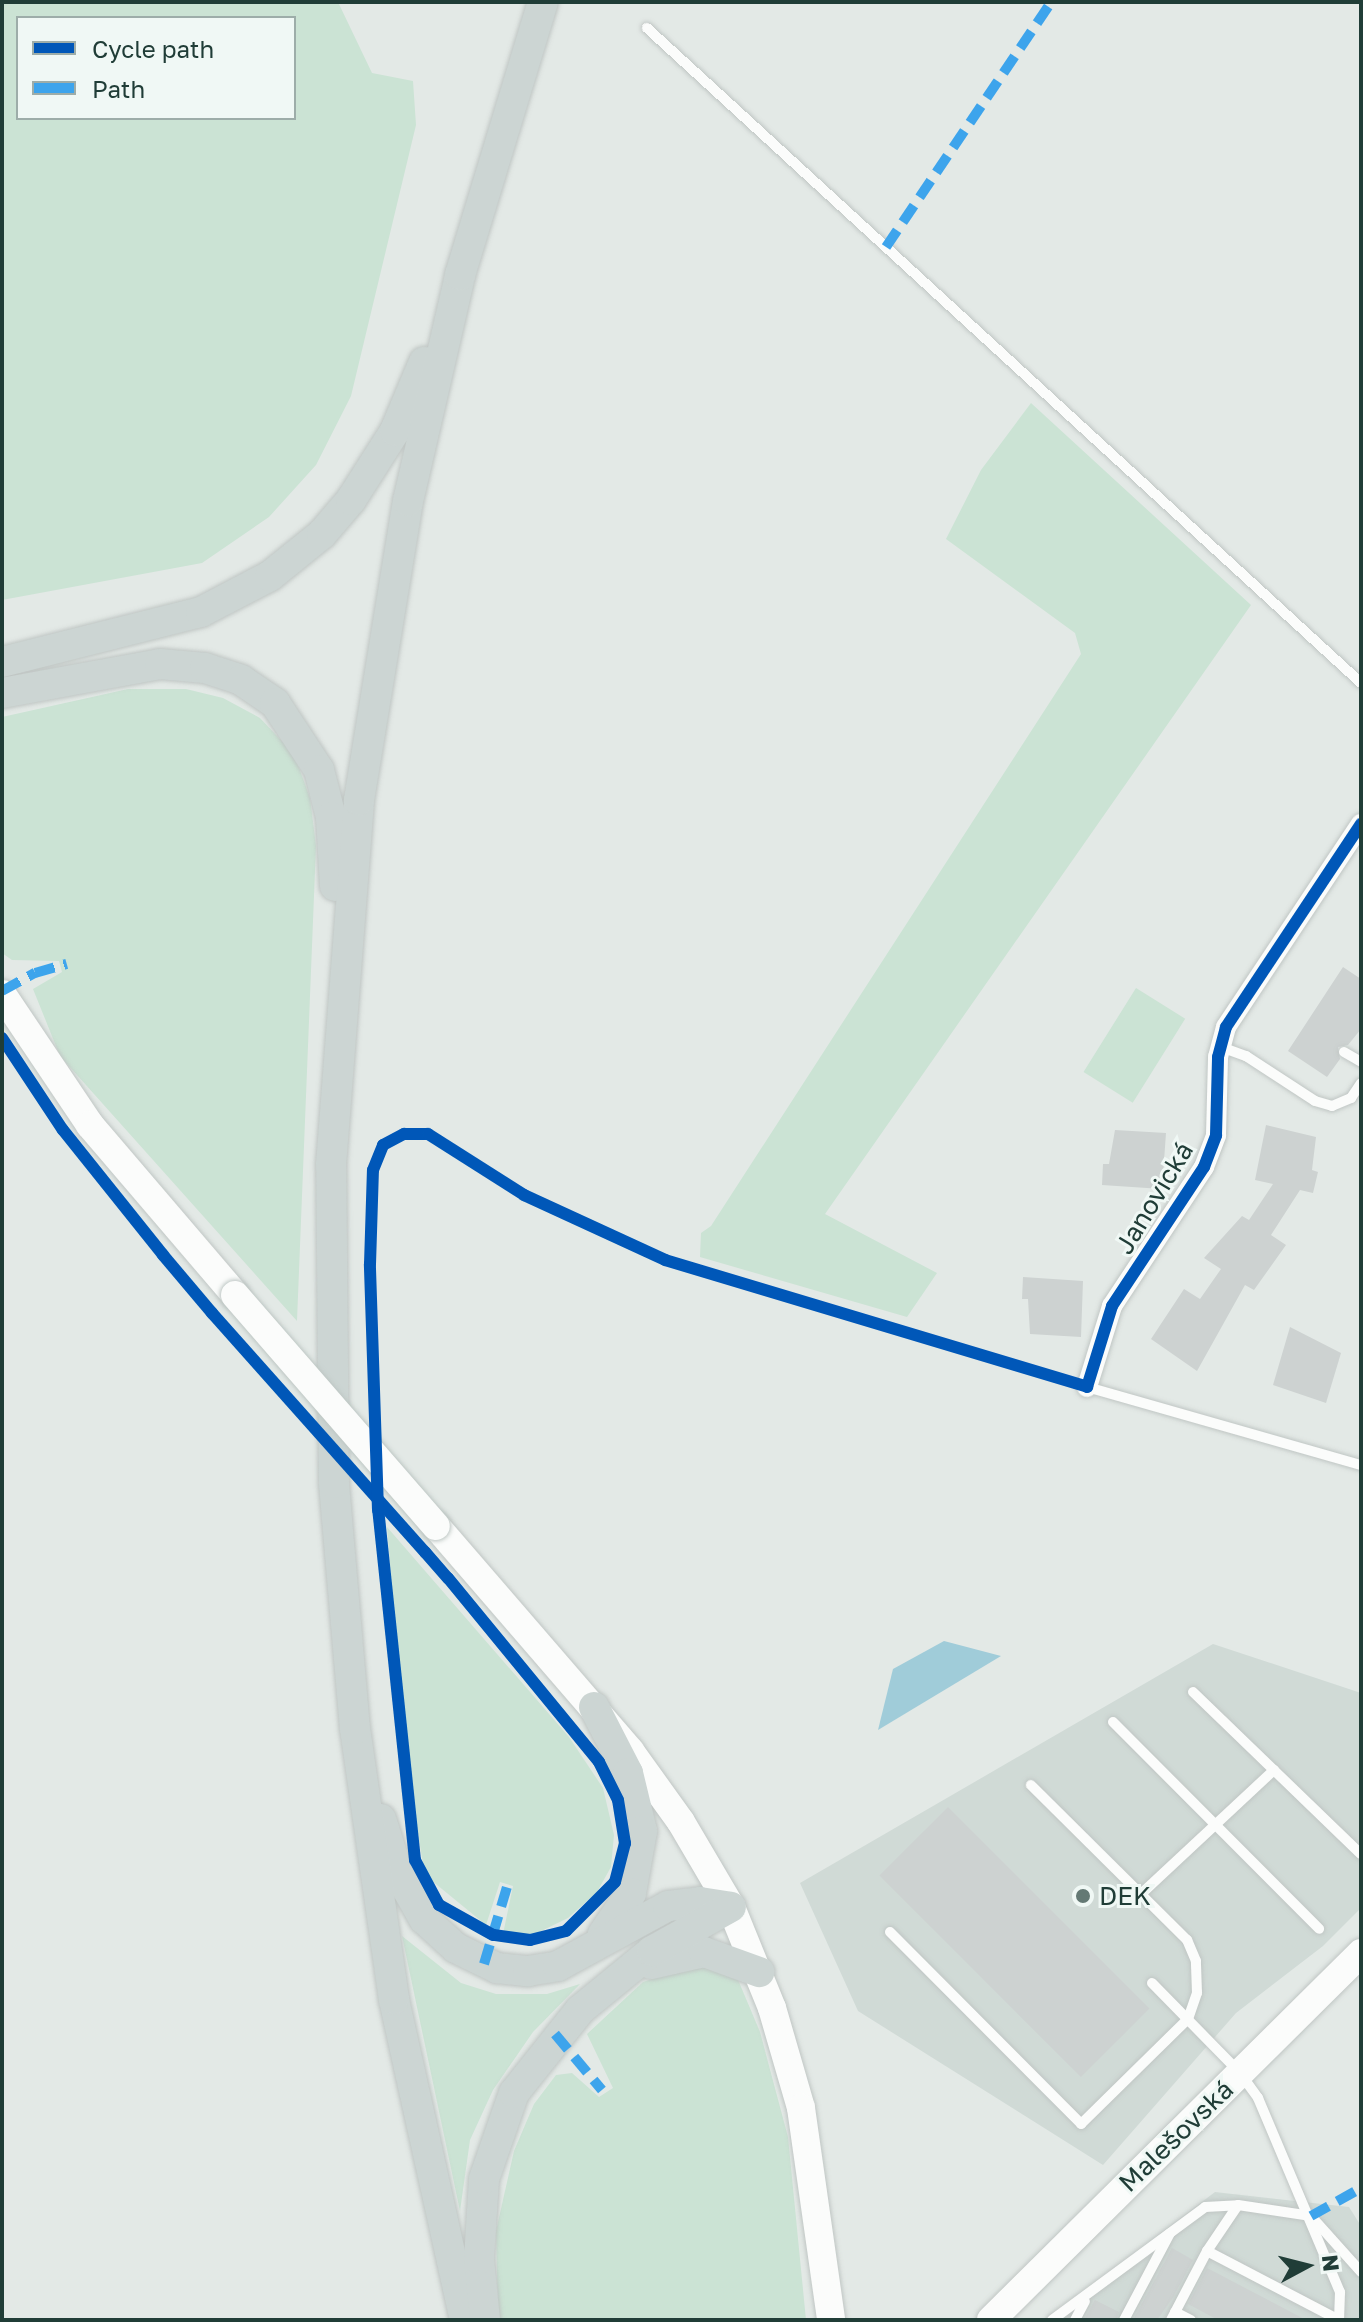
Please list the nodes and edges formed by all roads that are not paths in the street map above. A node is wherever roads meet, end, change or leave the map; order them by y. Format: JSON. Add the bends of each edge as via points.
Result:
{"nodes":[{"id":1,"x":543,"y":2,"type":"edge"},
{"id":2,"x":647,"y":28,"type":"dead end"},
{"id":3,"x":460,"y":275,"type":"junction"},
{"id":4,"x":7,"y":660,"type":"edge"},
{"id":5,"x":1361,"y":683,"type":"edge"},
{"id":6,"x":9,"y":693,"type":"edge"},
{"id":7,"x":1361,"y":824,"type":"edge"},
{"id":8,"x":2,"y":994,"type":"edge"},
{"id":9,"x":339,"y":1020,"type":"junction"},
{"id":10,"x":1221,"y":1047,"type":"junction"},
{"id":11,"x":1344,"y":1052,"type":"dead end"},
{"id":12,"x":1361,"y":1062,"type":"edge"},
{"id":13,"x":1361,"y":1083,"type":"edge"},
{"id":14,"x":1087,"y":1387,"type":"joint"},
{"id":15,"x":1361,"y":1465,"type":"edge"},
{"id":16,"x":1193,"y":1692,"type":"dead end"},
{"id":17,"x":594,"y":1707,"type":"junction"},
{"id":18,"x":1113,"y":1722,"type":"dead end"},
{"id":19,"x":355,"y":1729,"type":"junction"},
{"id":20,"x":1274,"y":1770,"type":"junction"},
{"id":21,"x":1031,"y":1785,"type":"dead end"},
{"id":22,"x":1215,"y":1825,"type":"junction"},
{"id":23,"x":1361,"y":1854,"type":"edge"},
{"id":24,"x":1141,"y":1894,"type":"junction"},
{"id":25,"x":731,"y":1907,"type":"junction"},
{"id":26,"x":1319,"y":1929,"type":"dead end"},
{"id":27,"x":890,"y":1932,"type":"dead end"},
{"id":28,"x":589,"y":1951,"type":"junction"},
{"id":29,"x":1361,"y":1953,"type":"edge"},
{"id":30,"x":759,"y":1972,"type":"junction"},
{"id":31,"x":627,"y":1974,"type":"junction"},
{"id":32,"x":1152,"y":1983,"type":"dead end"},
{"id":33,"x":1188,"y":2019,"type":"junction"},
{"id":34,"x":1240,"y":2073,"type":"junction"},
{"id":35,"x":1238,"y":2205,"type":"junction"},
{"id":36,"x":1311,"y":2216,"type":"junction"},
{"id":37,"x":818,"y":2228,"type":"junction"},
{"id":38,"x":1172,"y":2229,"type":"junction"},
{"id":39,"x":1207,"y":2251,"type":"junction"},
{"id":40,"x":1361,"y":2272,"type":"edge"},
{"id":41,"x":1087,"y":2298,"type":"junction"},
{"id":42,"x":1173,"y":2316,"type":"edge"},
{"id":43,"x":465,"y":2320,"type":"edge"},
{"id":44,"x":485,"y":2320,"type":"edge"},
{"id":45,"x":815,"y":2320,"type":"edge"},
{"id":46,"x":831,"y":2320,"type":"edge"},
{"id":47,"x":991,"y":2320,"type":"edge"},
{"id":48,"x":1052,"y":2320,"type":"edge"},
{"id":49,"x":1075,"y":2320,"type":"edge"},
{"id":50,"x":1124,"y":2320,"type":"edge"},
{"id":51,"x":1191,"y":2320,"type":"edge"},
{"id":52,"x":1339,"y":2320,"type":"edge"}],
"edges":[{"from":1,"to":3,"type":"main road"},
{"from":2,"to":5,"type":"lane"},
{"from":3,"to":4,"type":"main road","via":[[395,431],[351,500],[322,534],[270,576],[201,612]]},
{"from":3,"to":9,"type":"main road","via":[[408,501],[370,718]]},
{"from":6,"to":9,"type":"main road","via":[[130,666],[187,665],[223,673],[275,703],[308,748],[329,804]]},
{"from":7,"to":10,"type":"street","name":"Janovická","via":[[1226,1027]]},
{"from":8,"to":17,"type":"main road","bridge":true,"via":[[45,1066],[90,1125]]},
{"from":9,"to":19,"type":"main road","via":[[330,1372],[341,1590]]},
{"from":10,"to":13,"type":"lane","via":[[1332,1106],[1351,1098]]},
{"from":10,"to":14,"type":"street","name":"Janovická","via":[[1216,1135],[1204,1167],[1112,1306]]},
{"from":11,"to":12,"type":"lane"},
{"from":14,"to":15,"type":"lane"},
{"from":16,"to":20,"type":"lane"},
{"from":17,"to":25,"type":"main road","via":[[681,1822]]},
{"from":17,"to":28,"type":"main road","via":[[635,1793],[642,1850],[631,1893]]},
{"from":18,"to":22,"type":"lane"},
{"from":19,"to":28,"type":"main road","via":[[398,1873],[434,1930],[484,1964],[513,1971],[558,1966]]},
{"from":19,"to":43,"type":"main road","via":[[394,1999]]},
{"from":20,"to":22,"type":"lane"},
{"from":20,"to":23,"type":"lane"},
{"from":21,"to":24,"type":"lane"},
{"from":22,"to":24,"type":"lane"},
{"from":22,"to":26,"type":"lane"},
{"from":24,"to":33,"type":"lane","via":[[1187,1940],[1196,1961],[1197,1993]]},
{"from":25,"to":28,"type":"main road","via":[[700,1902],[668,1906]]},
{"from":25,"to":30,"type":"main road"},
{"from":25,"to":31,"type":"main road","via":[[652,1951]]},
{"from":27,"to":33,"type":"lane","via":[[1081,2124]]},
{"from":29,"to":34,"type":"main road","name":"Malešovská"},
{"from":30,"to":31,"type":"main road","via":[[704,1952]]},
{"from":30,"to":37,"type":"main road","via":[[801,2108]]},
{"from":31,"to":44,"type":"main road","via":[[555,2034],[525,2074],[500,2122],[480,2217]]},
{"from":32,"to":33,"type":"lane"},
{"from":33,"to":34,"type":"lane"},
{"from":34,"to":36,"type":"lane","via":[[1258,2098]]},
{"from":34,"to":47,"type":"main road","name":"Malešovská"},
{"from":35,"to":36,"type":"lane"},
{"from":35,"to":38,"type":"lane","via":[[1205,2207]]},
{"from":35,"to":39,"type":"lane"},
{"from":36,"to":40,"type":"lane"},
{"from":36,"to":52,"type":"lane","via":[[1340,2292]]},
{"from":37,"to":45,"type":"main road"},
{"from":37,"to":46,"type":"main road"},
{"from":38,"to":41,"type":"lane"},
{"from":38,"to":50,"type":"lane"},
{"from":39,"to":42,"type":"lane"},
{"from":39,"to":52,"type":"lane"},
{"from":41,"to":48,"type":"lane"},
{"from":41,"to":49,"type":"lane"},
{"from":42,"to":51,"type":"lane"}]}
